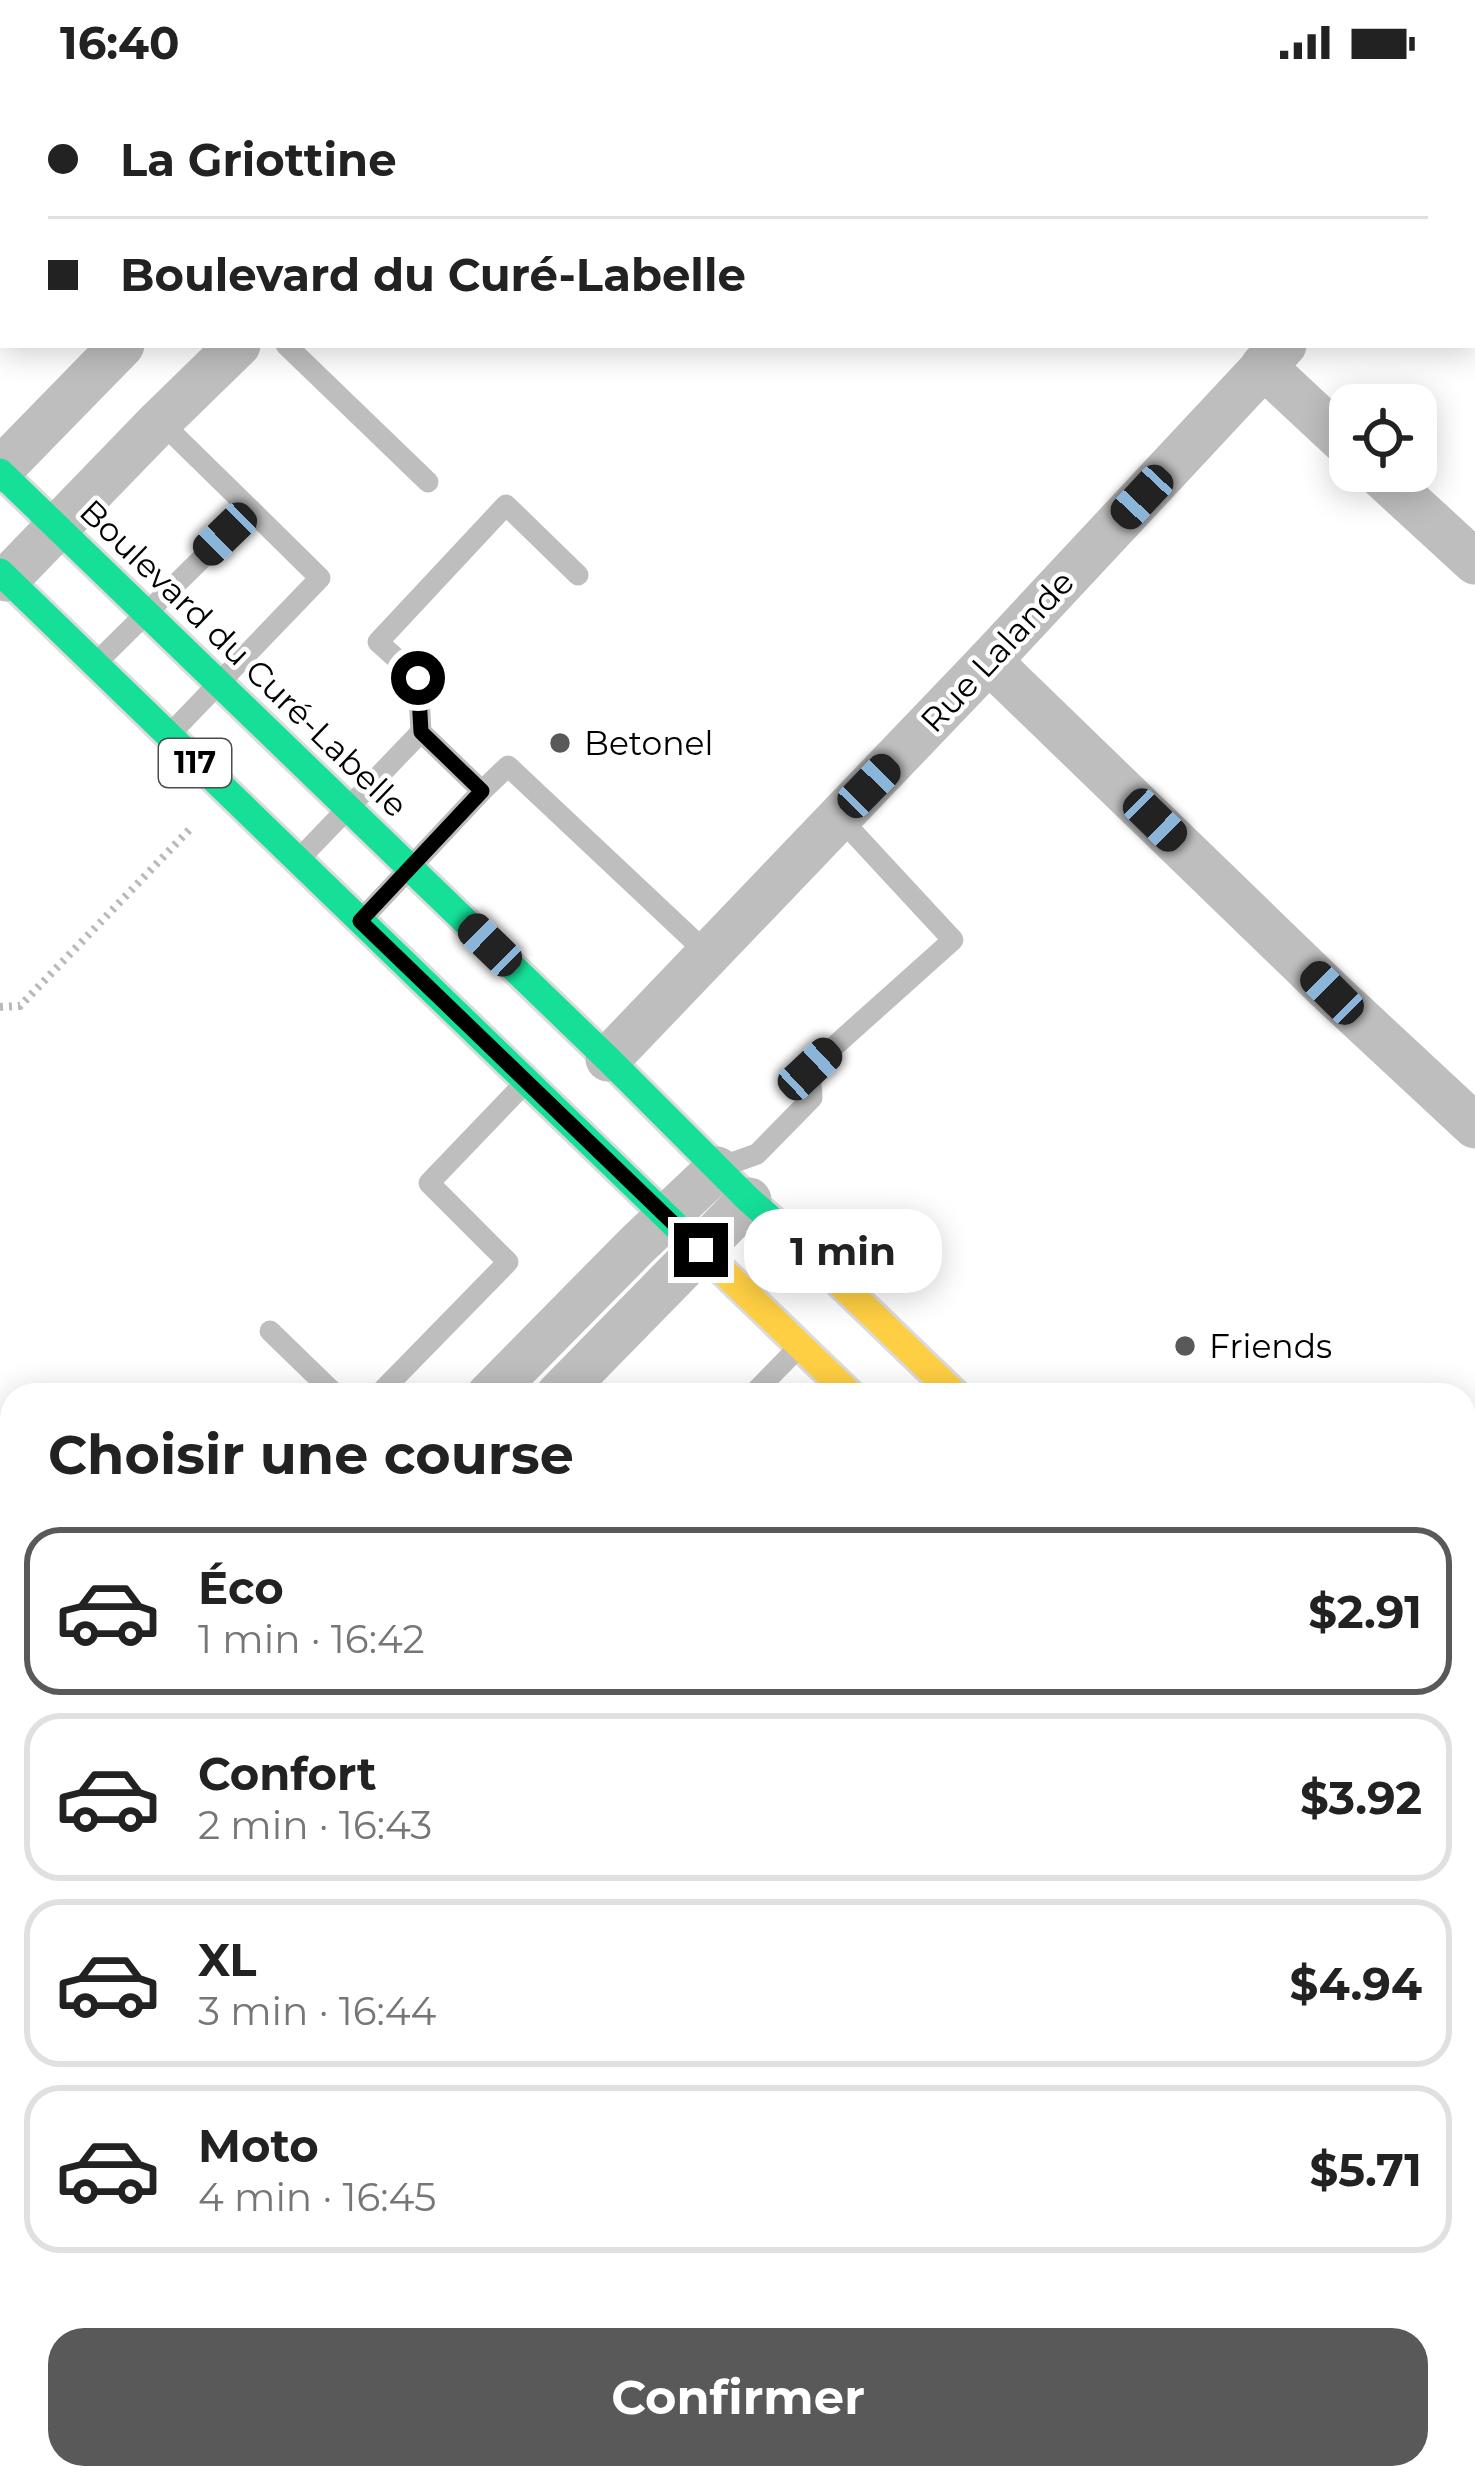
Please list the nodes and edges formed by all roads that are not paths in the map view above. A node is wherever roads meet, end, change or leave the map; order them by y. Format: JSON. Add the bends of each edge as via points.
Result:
{"nodes":[{"id":1,"x":119,"y":348,"type":"edge"},
{"id":2,"x":235,"y":348,"type":"edge"},
{"id":3,"x":289,"y":348,"type":"edge"},
{"id":4,"x":1274,"y":356,"type":"edge"},
{"id":5,"x":160,"y":421,"type":"junction"},
{"id":6,"x":1329,"y":422,"type":"edge"},
{"id":7,"x":0,"y":471,"type":"edge"},
{"id":8,"x":428,"y":482,"type":"dead end"},
{"id":9,"x":1399,"y":492,"type":"edge"},
{"id":10,"x":251,"y":510,"type":"junction"},
{"id":11,"x":57,"y":529,"type":"junction"},
{"id":12,"x":1475,"y":562,"type":"edge"},
{"id":13,"x":578,"y":575,"type":"dead end"},
{"id":14,"x":2,"y":577,"type":"edge"},
{"id":15,"x":145,"y":614,"type":"junction"},
{"id":16,"x":989,"y":661,"type":"junction"},
{"id":17,"x":94,"y":664,"type":"junction"},
{"id":18,"x":218,"y":684,"type":"junction"},
{"id":19,"x":421,"y":732,"type":"junction"},
{"id":20,"x":168,"y":736,"type":"junction"},
{"id":21,"x":482,"y":791,"type":"junction"},
{"id":22,"x":348,"y":808,"type":"junction"},
{"id":23,"x":839,"y":818,"type":"junction"},
{"id":24,"x":298,"y":861,"type":"junction"},
{"id":25,"x":410,"y":867,"type":"junction"},
{"id":26,"x":360,"y":921,"type":"junction"},
{"id":27,"x":708,"y":954,"type":"junction"},
{"id":28,"x":608,"y":1059,"type":"junction"},
{"id":29,"x":527,"y":1081,"type":"junction"},
{"id":30,"x":1475,"y":1126,"type":"edge"},
{"id":31,"x":741,"y":1174,"type":"junction"},
{"id":32,"x":668,"y":1217,"type":"junction"},
{"id":33,"x":701,"y":1250,"type":"junction"},
{"id":34,"x":270,"y":1331,"type":"dead end"},
{"id":35,"x":800,"y":1346,"type":"junction"},
{"id":36,"x":324,"y":1383,"type":"edge"},
{"id":37,"x":390,"y":1383,"type":"edge"},
{"id":38,"x":501,"y":1383,"type":"edge"},
{"id":39,"x":570,"y":1383,"type":"edge"},
{"id":40,"x":764,"y":1383,"type":"edge"},
{"id":41,"x":838,"y":1383,"type":"edge"},
{"id":42,"x":931,"y":1383,"type":"edge"}],
"edges":[{"from":1,"to":7,"type":"street"},
{"from":2,"to":5,"type":"street"},
{"from":3,"to":8,"type":"lane"},
{"from":4,"to":6,"type":"street"},
{"from":4,"to":16,"type":"street","name":"Rue Lalande"},
{"from":5,"to":10,"type":"lane"},
{"from":5,"to":11,"type":"street"},
{"from":7,"to":11,"type":"main road","name":"Boulevard du Curé-Labelle","number":"117"},
{"from":9,"to":12,"type":"street"},
{"from":10,"to":15,"type":"lane"},
{"from":10,"to":18,"type":"lane","via":[[320,578]]},
{"from":11,"to":14,"type":"street"},
{"from":11,"to":15,"type":"main road","name":"Boulevard du Curé-Labelle","number":"117"},
{"from":13,"to":19,"type":"lane","via":[[506,505],[378,641],[418,678]]},
{"from":14,"to":17,"type":"main road","number":"117"},
{"from":15,"to":17,"type":"lane"},
{"from":15,"to":18,"type":"main road","name":"Boulevard du Curé-Labelle","number":"117"},
{"from":16,"to":23,"type":"street","name":"Rue Lalande"},
{"from":16,"to":30,"type":"street"},
{"from":17,"to":20,"type":"main road","number":"117"},
{"from":18,"to":20,"type":"lane"},
{"from":18,"to":22,"type":"main road","name":"Boulevard du Curé-Labelle","number":"117"},
{"from":19,"to":21,"type":"lane"},
{"from":19,"to":22,"type":"lane"},
{"from":20,"to":24,"type":"main road","number":"117"},
{"from":21,"to":25,"type":"lane"},
{"from":21,"to":27,"type":"lane","via":[[508,766]]},
{"from":22,"to":24,"type":"lane"},
{"from":22,"to":25,"type":"main road","name":"Boulevard du Curé-Labelle","number":"117"},
{"from":23,"to":27,"type":"street","name":"Rue Lalande"},
{"from":23,"to":31,"type":"lane","via":[[953,940],[810,1069],[812,1098]]},
{"from":24,"to":26,"type":"main road","number":"117"},
{"from":25,"to":26,"type":"lane"},
{"from":25,"to":28,"type":"main road","name":"Boulevard du Curé-Labelle","number":"117"},
{"from":26,"to":29,"type":"main road","number":"117"},
{"from":27,"to":28,"type":"street","name":"Rue Lalande"},
{"from":28,"to":31,"type":"main road","name":"Boulevard du Curé-Labelle","number":"117"},
{"from":29,"to":32,"type":"main road","number":"117"},
{"from":29,"to":37,"type":"lane","via":[[429,1184],[508,1262]]},
{"from":31,"to":32,"type":"street"},
{"from":31,"to":33,"type":"street"},
{"from":31,"to":42,"type":"main road","name":"Boulevard du Curé-Labelle","number":"117"},
{"from":32,"to":33,"type":"main road","number":"117"},
{"from":32,"to":38,"type":"street"},
{"from":33,"to":35,"type":"main road","number":"117"},
{"from":33,"to":39,"type":"street"},
{"from":34,"to":36,"type":"lane"},
{"from":35,"to":40,"type":"lane"},
{"from":35,"to":41,"type":"main road","number":"117"}]}
